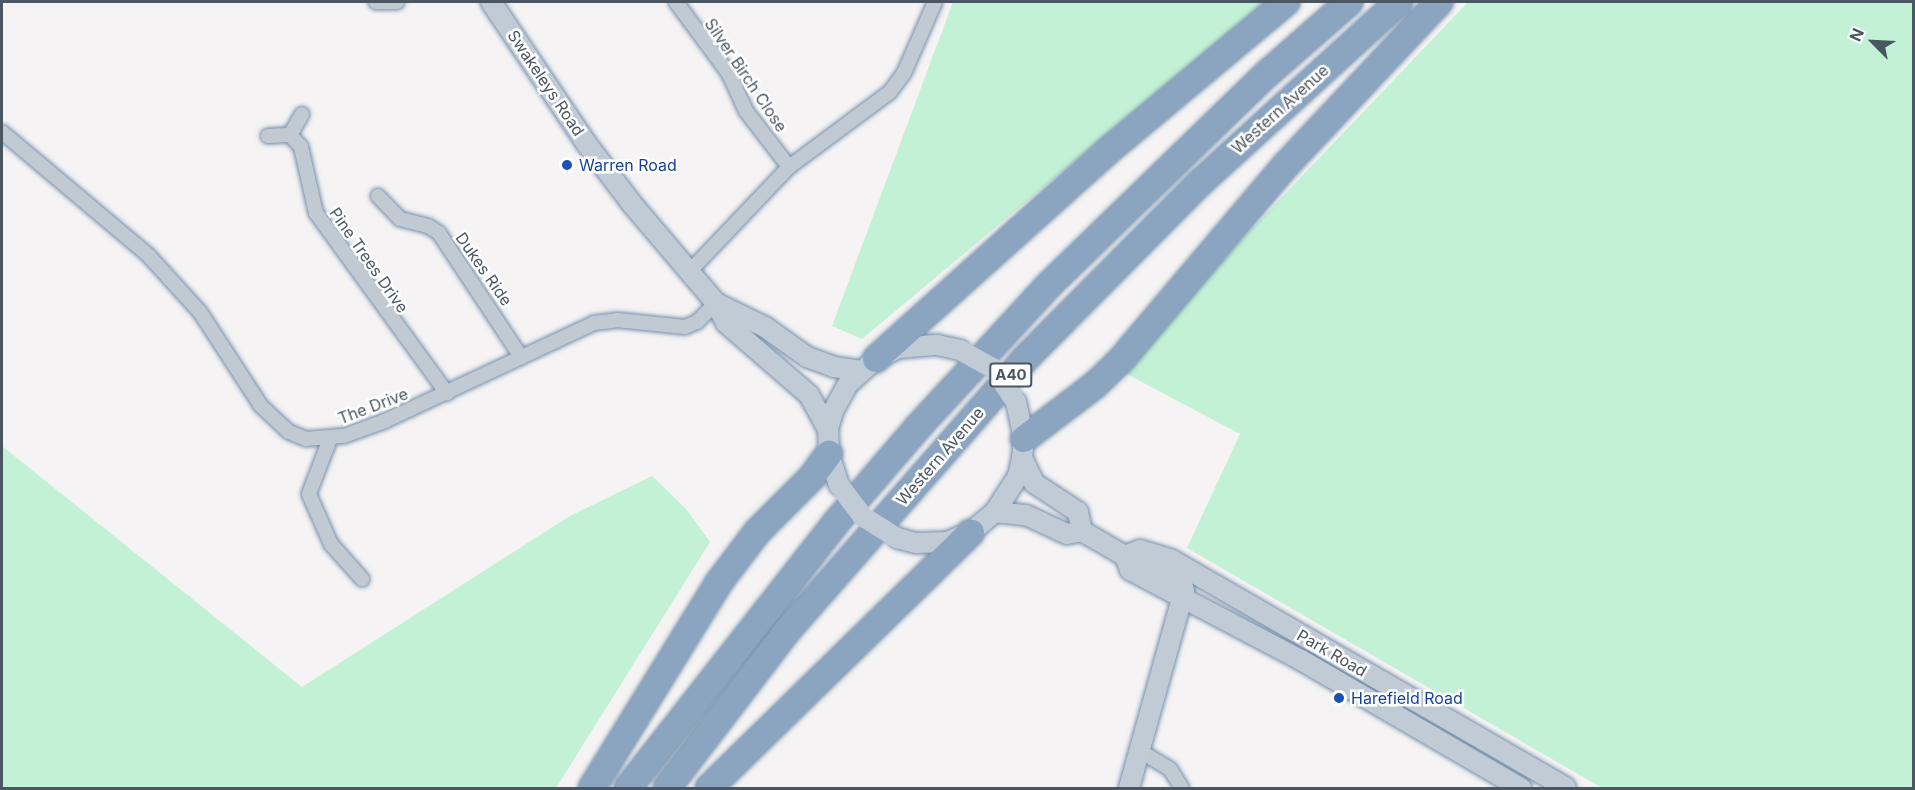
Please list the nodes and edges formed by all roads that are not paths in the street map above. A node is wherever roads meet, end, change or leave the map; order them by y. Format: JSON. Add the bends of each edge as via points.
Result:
{"nodes":[{"id":1,"x":376,"y":2,"type":"edge"},
{"id":2,"x":397,"y":2,"type":"edge"},
{"id":3,"x":491,"y":2,"type":"edge"},
{"id":4,"x":676,"y":2,"type":"edge"},
{"id":5,"x":936,"y":2,"type":"edge"},
{"id":6,"x":1286,"y":2,"type":"edge"},
{"id":7,"x":1349,"y":2,"type":"edge"},
{"id":8,"x":1399,"y":2,"type":"edge"},
{"id":9,"x":1439,"y":2,"type":"edge"},
{"id":10,"x":302,"y":114,"type":"dead end"},
{"id":11,"x":2,"y":132,"type":"edge"},
{"id":12,"x":290,"y":135,"type":"junction"},
{"id":13,"x":268,"y":136,"type":"dead end"},
{"id":14,"x":789,"y":167,"type":"junction"},
{"id":15,"x":378,"y":196,"type":"dead end"},
{"id":16,"x":689,"y":272,"type":"junction"},
{"id":17,"x":716,"y":303,"type":"junction"},
{"id":18,"x":521,"y":357,"type":"junction"},
{"id":19,"x":869,"y":365,"type":"junction"},
{"id":20,"x":447,"y":393,"type":"junction"},
{"id":21,"x":330,"y":439,"type":"junction"},
{"id":22,"x":829,"y":441,"type":"junction"},
{"id":23,"x":1023,"y":448,"type":"junction"},
{"id":24,"x":994,"y":512,"type":"junction"},
{"id":25,"x":1082,"y":531,"type":"junction"},
{"id":26,"x":971,"y":532,"type":"junction"},
{"id":27,"x":1145,"y":553,"type":"junction"},
{"id":28,"x":1125,"y":556,"type":"junction"},
{"id":29,"x":362,"y":579,"type":"dead end"},
{"id":30,"x":1183,"y":597,"type":"junction"},
{"id":31,"x":1140,"y":751,"type":"junction"},
{"id":32,"x":592,"y":789,"type":"edge"},
{"id":33,"x":628,"y":789,"type":"edge"},
{"id":34,"x":667,"y":789,"type":"edge"},
{"id":35,"x":709,"y":789,"type":"edge"},
{"id":36,"x":1129,"y":789,"type":"edge"},
{"id":37,"x":1182,"y":789,"type":"edge"},
{"id":38,"x":1521,"y":789,"type":"edge"},
{"id":39,"x":1566,"y":789,"type":"edge"}],
"edges":[{"from":1,"to":2,"type":"street"},
{"from":3,"to":16,"type":"main road","name":"Swakeleys Road","via":[[598,159]]},
{"from":4,"to":14,"type":"street","name":"Silver Birch Close","via":[[729,74],[747,111]]},
{"from":5,"to":14,"type":"street","via":[[904,73],[890,92]]},
{"from":6,"to":19,"type":"highway","via":[[1091,166]]},
{"from":7,"to":33,"type":"highway","name":"Western Avenue","number":"A40","via":[[1268,73],[1049,285],[925,419],[834,525]]},
{"from":8,"to":34,"type":"highway","name":"Western Avenue","number":"A40","via":[[1202,181],[1024,360],[787,632]]},
{"from":9,"to":23,"type":"highway","via":[[1278,173],[1121,360]]},
{"from":10,"to":12,"type":"street"},
{"from":11,"to":21,"type":"street","name":"The Drive","via":[[113,223],[185,291],[253,396],[273,418],[297,436]]},
{"from":12,"to":13,"type":"street"},
{"from":12,"to":20,"type":"street","name":"Pine Trees Drive","via":[[304,156],[315,213]]},
{"from":14,"to":16,"type":"street"},
{"from":15,"to":18,"type":"street","name":"Dukes Ride","via":[[400,219],[439,233]]},
{"from":16,"to":17,"type":"main road","name":"Swakeleys Road"},
{"from":17,"to":18,"type":"street","name":"The Drive","via":[[697,322],[685,327],[606,320]]},
{"from":17,"to":19,"type":"main road","name":"Swakeleys Road","via":[[765,327],[807,357],[834,367]]},
{"from":17,"to":22,"type":"main road","name":"Swakeleys Road","via":[[726,323],[792,376],[809,395]]},
{"from":18,"to":20,"type":"street","name":"The Drive"},
{"from":19,"to":22,"type":"main road","via":[[840,397]]},
{"from":19,"to":23,"type":"main road","bridge":true,"via":[[916,345],[960,350],[993,369],[1016,402]]},
{"from":20,"to":21,"type":"street","name":"The Drive","via":[[385,421]]},
{"from":21,"to":29,"type":"street","via":[[309,494],[331,544]]},
{"from":22,"to":26,"type":"main road","bridge":true,"via":[[839,485],[862,516],[897,538],[932,544]]},
{"from":22,"to":32,"type":"highway","via":[[812,477],[757,532],[720,581]]},
{"from":23,"to":24,"type":"main road","via":[[1018,476]]},
{"from":23,"to":25,"type":"main road","via":[[1034,483],[1078,512]]},
{"from":24,"to":25,"type":"main road","name":"Park Road","via":[[1026,515],[1067,534]]},
{"from":24,"to":26,"type":"main road"},
{"from":25,"to":28,"type":"main road","name":"Park Road"},
{"from":26,"to":35,"type":"highway"},
{"from":27,"to":28,"type":"main road","name":"Park Road","via":[[1140,550]]},
{"from":27,"to":30,"type":"main road","via":[[1147,561],[1182,584]]},
{"from":27,"to":39,"type":"main road","name":"Park Road","via":[[1170,559],[1196,573]]},
{"from":28,"to":30,"type":"main road","name":"Park Road","via":[[1130,570]]},
{"from":30,"to":31,"type":"main road"},
{"from":30,"to":38,"type":"main road","name":"Park Road","via":[[1301,660]]},
{"from":31,"to":36,"type":"main road"},
{"from":31,"to":37,"type":"street","via":[[1170,770]]}]}
